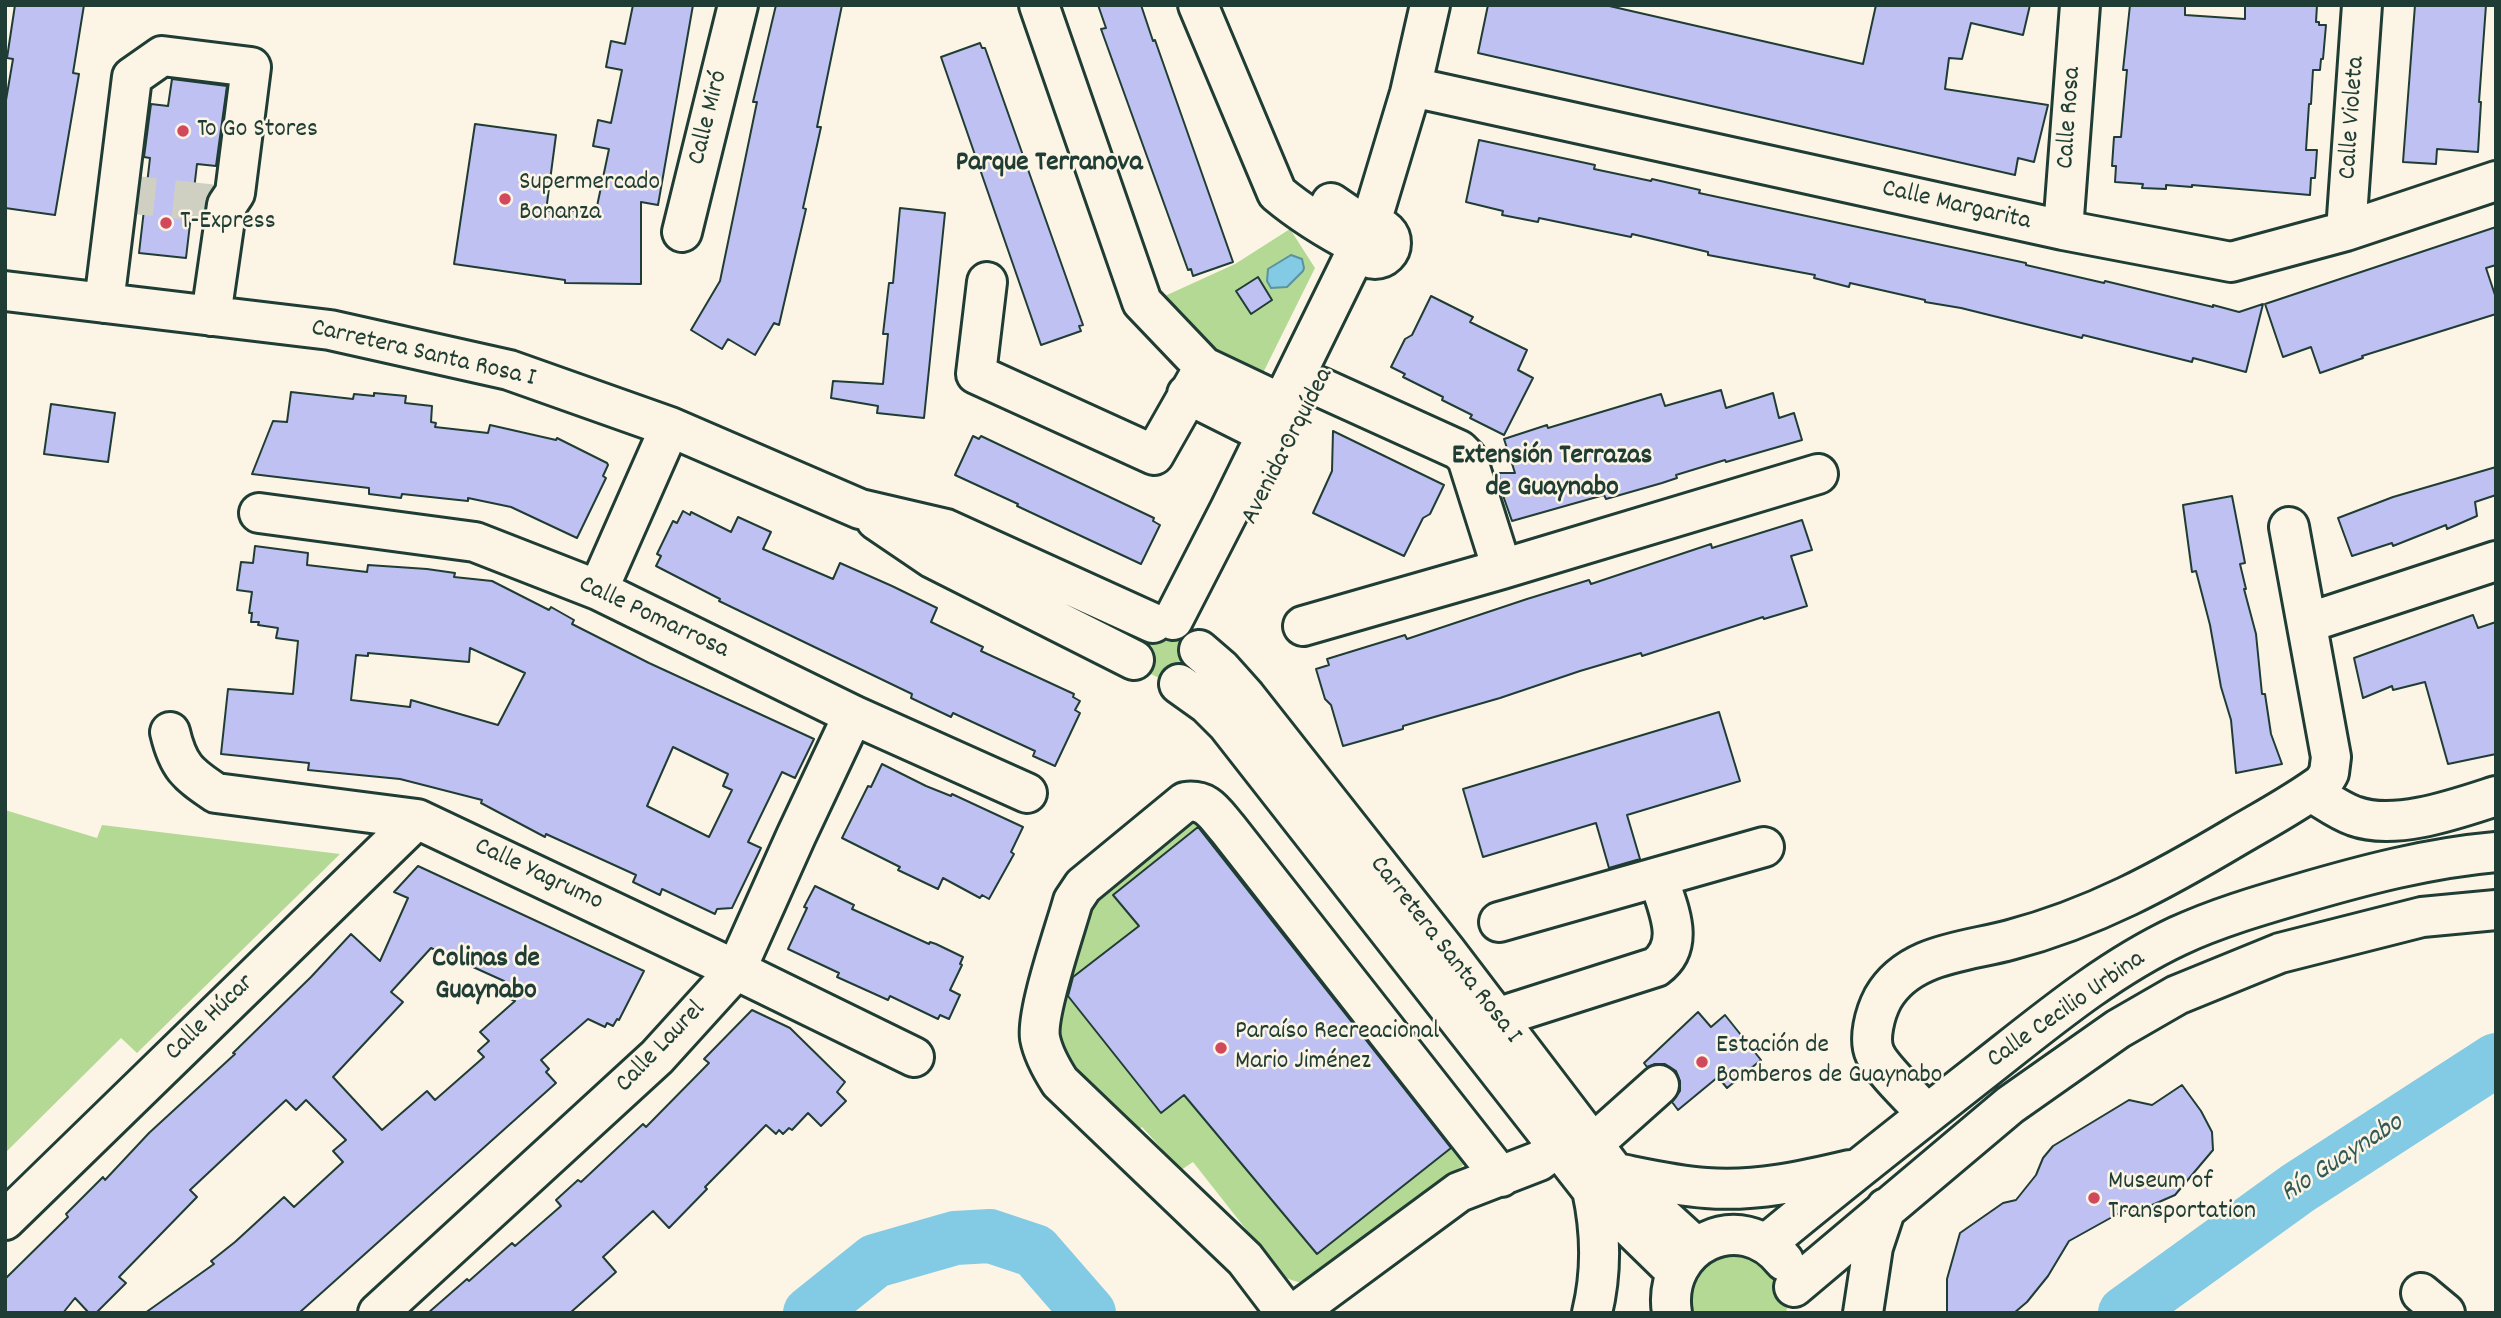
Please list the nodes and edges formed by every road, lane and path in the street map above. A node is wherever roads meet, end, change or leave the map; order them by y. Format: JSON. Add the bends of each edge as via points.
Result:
{"nodes":[{"id":1,"x":738,"y":5,"type":"edge"},
{"id":2,"x":1039,"y":5,"type":"edge"},
{"id":3,"x":1198,"y":5,"type":"edge"},
{"id":4,"x":1225,"y":5,"type":"edge"},
{"id":5,"x":1430,"y":5,"type":"edge"},
{"id":6,"x":1457,"y":5,"type":"edge"},
{"id":7,"x":2080,"y":5,"type":"edge"},
{"id":8,"x":2362,"y":5,"type":"edge"},
{"id":9,"x":1424,"y":89,"type":"junction"},
{"id":10,"x":2496,"y":181,"type":"edge"},
{"id":11,"x":2063,"y":230,"type":"junction"},
{"id":12,"x":2346,"y":231,"type":"junction"},
{"id":13,"x":682,"y":232,"type":"dead end"},
{"id":14,"x":1375,"y":244,"type":"junction"},
{"id":15,"x":987,"y":282,"type":"dead end"},
{"id":16,"x":5,"y":291,"type":"edge"},
{"id":17,"x":104,"y":303,"type":"junction"},
{"id":18,"x":211,"y":316,"type":"junction"},
{"id":19,"x":1195,"y":380,"type":"junction"},
{"id":20,"x":1320,"y":387,"type":"junction"},
{"id":21,"x":1275,"y":419,"type":"junction"},
{"id":22,"x":670,"y":427,"type":"junction"},
{"id":23,"x":1818,"y":474,"type":"dead end"},
{"id":24,"x":860,"y":509,"type":"junction"},
{"id":25,"x":258,"y":513,"type":"dead end"},
{"id":26,"x":2289,"y":527,"type":"dead end"},
{"id":27,"x":2496,"y":561,"type":"edge"},
{"id":28,"x":1502,"y":569,"type":"junction"},
{"id":29,"x":598,"y":590,"type":"junction"},
{"id":30,"x":2306,"y":623,"type":"junction"},
{"id":31,"x":1303,"y":626,"type":"dead end"},
{"id":32,"x":1180,"y":632,"type":"junction"},
{"id":33,"x":1134,"y":660,"type":"junction"},
{"id":34,"x":1179,"y":684,"type":"junction"},
{"id":35,"x":853,"y":715,"type":"junction"},
{"id":36,"x":170,"y":732,"type":"dead end"},
{"id":37,"x":2311,"y":792,"type":"junction"},
{"id":38,"x":1027,"y":793,"type":"dead end"},
{"id":39,"x":2496,"y":796,"type":"edge"},
{"id":40,"x":417,"y":819,"type":"junction"},
{"id":41,"x":1764,"y":847,"type":"dead end"},
{"id":42,"x":2496,"y":852,"type":"edge"},
{"id":43,"x":1658,"y":877,"type":"junction"},
{"id":44,"x":2489,"y":910,"type":"edge"},
{"id":45,"x":1499,"y":922,"type":"dead end"},
{"id":46,"x":736,"y":970,"type":"junction"},
{"id":47,"x":1496,"y":1018,"type":"junction"},
{"id":48,"x":914,"y":1057,"type":"dead end"},
{"id":49,"x":1659,"y":1085,"type":"dead end"},
{"id":50,"x":1927,"y":1114,"type":"junction"},
{"id":51,"x":1588,"y":1157,"type":"junction"},
{"id":52,"x":1856,"y":1169,"type":"junction"},
{"id":53,"x":1501,"y":1177,"type":"junction"},
{"id":54,"x":1886,"y":1208,"type":"junction"},
{"id":55,"x":5,"y":1220,"type":"edge"},
{"id":56,"x":1766,"y":1244,"type":"junction"},
{"id":57,"x":1686,"y":1260,"type":"junction"},
{"id":58,"x":1794,"y":1300,"type":"edge"},
{"id":59,"x":1671,"y":1312,"type":"edge"},
{"id":60,"x":378,"y":1313,"type":"edge"},
{"id":61,"x":1286,"y":1313,"type":"edge"},
{"id":62,"x":1295,"y":1313,"type":"edge"},
{"id":63,"x":1592,"y":1313,"type":"edge"},
{"id":64,"x":1863,"y":1313,"type":"edge"}],
"edges":[{"from":1,"to":13,"type":"street","name":"Calle Miró"},
{"from":2,"to":19,"type":"street","via":[[1142,302]]},
{"from":3,"to":14,"type":"street","via":[[1277,193],[1335,234]]},
{"from":4,"to":14,"type":"street","via":[[1295,172]]},
{"from":5,"to":9,"type":"street","name":"Avenida Orquídea"},
{"from":6,"to":9,"type":"street","name":"Avenida Orquídea"},
{"from":7,"to":11,"type":"street","name":"Calle Rosa"},
{"from":8,"to":12,"type":"street","name":"Calle Violeta"},
{"from":9,"to":11,"type":"street","name":"Calle Margarita"},
{"from":9,"to":14,"type":"street","name":"Avenida Orquídea"},
{"from":10,"to":12,"type":"street","name":"Calle Margarita"},
{"from":11,"to":12,"type":"street","name":"Calle Margarita","via":[[2231,262]]},
{"from":14,"to":20,"type":"street","name":"Avenida Orquídea"},
{"from":14,"to":21,"type":"street","name":"Avenida Orquídea"},
{"from":15,"to":19,"type":"street","via":[[976,374],[1154,455]]},
{"from":16,"to":17,"type":"street","name":"Carretera Santa Rosa I"},
{"from":17,"to":18,"type":"street","name":"Carretera Santa Rosa I"},
{"from":17,"to":18,"type":"street","via":[[132,77],[162,56],[251,67],[235,193],[227,205]]},
{"from":18,"to":22,"type":"street","name":"Carretera Santa Rosa I","via":[[330,331],[509,370]]},
{"from":19,"to":21,"type":"street"},
{"from":20,"to":28,"type":"street","via":[[1459,450],[1466,458]]},
{"from":20,"to":32,"type":"street","name":"Avenida Orquídea"},
{"from":21,"to":32,"type":"street","name":"Avenida Orquídea"},
{"from":22,"to":24,"type":"street","name":"Carretera Santa Rosa I"},
{"from":22,"to":29,"type":"street"},
{"from":23,"to":28,"type":"street"},
{"from":24,"to":32,"type":"street","name":"Carretera Santa Rosa I","via":[[946,529]]},
{"from":24,"to":33,"type":"street","name":"Carretera Santa Rosa I","via":[[932,558]]},
{"from":25,"to":29,"type":"street","name":"Calle Pomarrosa","via":[[475,542]]},
{"from":26,"to":30,"type":"street"},
{"from":27,"to":30,"type":"street"},
{"from":28,"to":31,"type":"street"},
{"from":29,"to":35,"type":"street","name":"Calle Pomarrosa"},
{"from":30,"to":37,"type":"street","via":[[2331,757],[2329,773]]},
{"from":32,"to":33,"type":"street","via":[[1142,629],[1135,640]]},
{"from":32,"to":34,"type":"street","via":[[1199,659],[1194,672]]},
{"from":32,"to":47,"type":"street","name":"Carretera Santa Rosa I","via":[[1246,697]]},
{"from":33,"to":34,"type":"street","via":[[1138,671],[1153,684]]},
{"from":34,"to":51,"type":"street","name":"Carretera Santa Rosa I","via":[[1227,724]]},
{"from":35,"to":38,"type":"street","name":"Calle Pomarrosa"},
{"from":35,"to":46,"type":"street","name":"Calle Laurel"},
{"from":36,"to":40,"type":"street","name":"Calle Yagrumo","via":[[176,757],[193,778],[216,793]]},
{"from":37,"to":39,"type":"street","via":[[2354,817],[2390,822],[2454,810]]},
{"from":37,"to":50,"type":"street","via":[[2157,884],[2096,911],[1923,963],[1903,977],[1884,997],[1871,1042],[1875,1056]]},
{"from":40,"to":46,"type":"street","name":"Calle Yagrumo"},
{"from":40,"to":55,"type":"street","name":"Calle Húcar"},
{"from":41,"to":43,"type":"street"},
{"from":42,"to":50,"type":"street","name":"Calle Cecilio Urbina","via":[[2357,876],[2249,907],[2178,936],[2076,998]]},
{"from":43,"to":45,"type":"street"},
{"from":43,"to":47,"type":"street","via":[[1674,929],[1664,961]]},
{"from":44,"to":54,"type":"street","name":"Calle Cecilio Urbina","via":[[2422,918],[2280,953],[2177,995],[2070,1060]]},
{"from":46,"to":48,"type":"street","name":"Calle Yagrumo"},
{"from":46,"to":60,"type":"street","name":"Calle Laurel","via":[[657,1057]]},
{"from":47,"to":51,"type":"street","name":"Carretera Santa Rosa I"},
{"from":49,"to":51,"type":"street"},
{"from":50,"to":52,"type":"street","name":"Calle Cecilio Urbina"},
{"from":51,"to":52,"type":"street","via":[[1673,1184],[1719,1188],[1793,1182]]},
{"from":51,"to":53,"type":"street","via":[[1539,1161]]},
{"from":51,"to":57,"type":"street","name":"Carretera Santa Rosa I"},
{"from":51,"to":63,"type":"street","via":[[1600,1262]]},
{"from":52,"to":56,"type":"street","name":"Calle Cecilio Urbina"},
{"from":53,"to":61,"type":"street","via":[[1228,829],[1209,807],[1185,802],[1083,886],[1073,901],[1040,1035],[1060,1082],[1245,1259]]},
{"from":53,"to":62,"type":"street","via":[[1459,1192]]},
{"from":54,"to":58,"type":"street","name":"Calle Cecilio Urbina"},
{"from":54,"to":64,"type":"street","via":[[1873,1247]]},
{"from":56,"to":57,"type":"street","via":[[1729,1235],[1706,1241]]},
{"from":56,"to":58,"type":"street","via":[[1788,1268]]},
{"from":57,"to":59,"type":"street","via":[[1671,1287]]}]}
